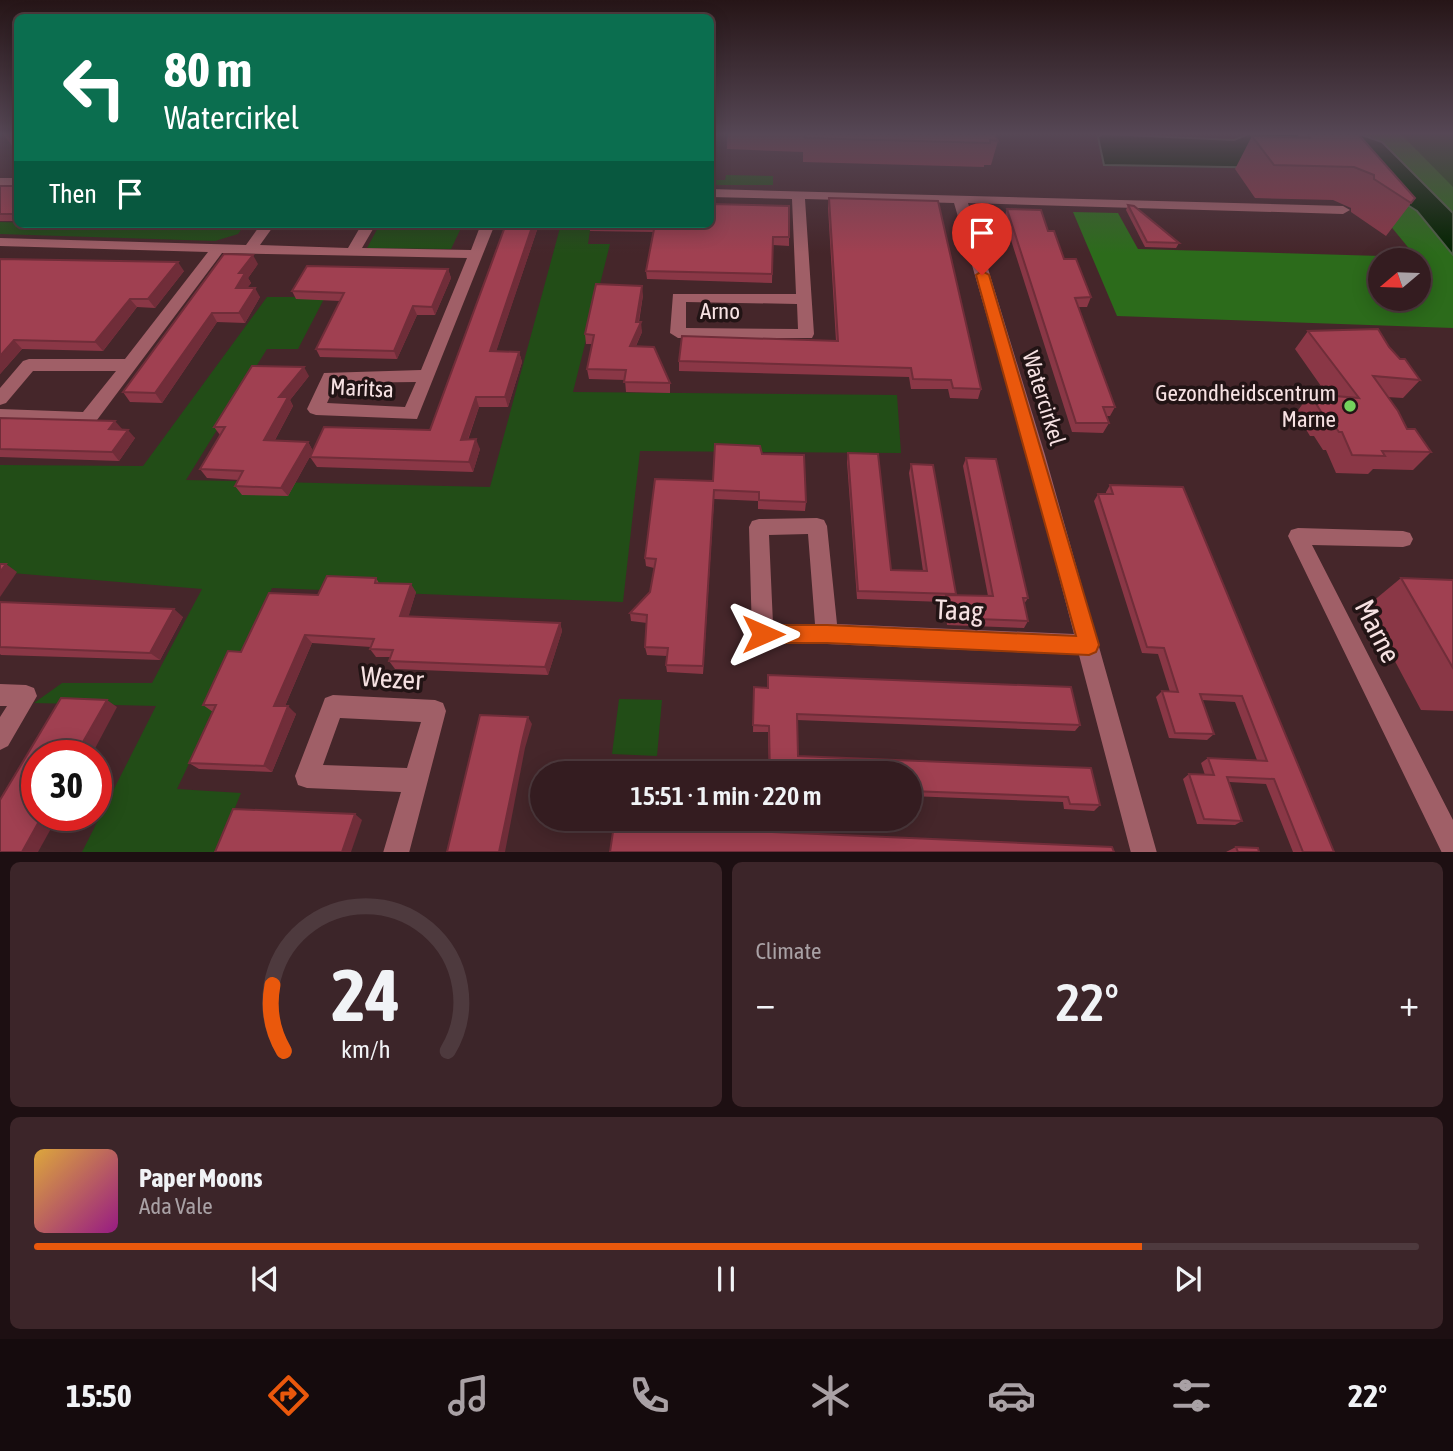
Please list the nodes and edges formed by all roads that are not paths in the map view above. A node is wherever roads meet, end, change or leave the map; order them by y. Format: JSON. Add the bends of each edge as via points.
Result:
{"nodes":[{"id":1,"x":714,"y":193,"type":"edge"},
{"id":2,"x":798,"y":194,"type":"junction"},
{"id":3,"x":960,"y":199,"type":"junction"},
{"id":4,"x":1343,"y":210,"type":"dead end"},
{"id":5,"x":265,"y":228,"type":"edge"},
{"id":6,"x":367,"y":228,"type":"edge"},
{"id":7,"x":487,"y":228,"type":"edge"},
{"id":8,"x":0,"y":242,"type":"edge"},
{"id":9,"x":219,"y":247,"type":"junction"},
{"id":10,"x":251,"y":247,"type":"junction"},
{"id":11,"x":353,"y":252,"type":"junction"},
{"id":12,"x":477,"y":254,"type":"junction"},
{"id":13,"x":806,"y":299,"type":"junction"},
{"id":14,"x":130,"y":365,"type":"junction"},
{"id":15,"x":426,"y":376,"type":"junction"},
{"id":16,"x":0,"y":399,"type":"edge"},
{"id":17,"x":0,"y":415,"type":"edge"},
{"id":18,"x":1403,"y":538,"type":"dead end"},
{"id":19,"x":827,"y":634,"type":"junction"},
{"id":20,"x":1089,"y":645,"type":"junction"},
{"id":21,"x":0,"y":695,"type":"edge"},
{"id":22,"x":0,"y":738,"type":"edge"},
{"id":23,"x":416,"y":780,"type":"junction"},
{"id":24,"x":1453,"y":847,"type":"edge"},
{"id":25,"x":396,"y":852,"type":"edge"},
{"id":26,"x":1144,"y":852,"type":"edge"}],
"edges":[{"from":1,"to":2,"type":"street"},
{"from":2,"to":3,"type":"street"},
{"from":2,"to":13,"type":"street","name":"Arno"},
{"from":3,"to":4,"type":"street"},
{"from":3,"to":20,"type":"street","name":"Watercirkel"},
{"from":5,"to":10,"type":"street"},
{"from":6,"to":11,"type":"street"},
{"from":7,"to":12,"type":"street","name":"Maritsa"},
{"from":8,"to":9,"type":"street"},
{"from":9,"to":10,"type":"street"},
{"from":9,"to":14,"type":"street"},
{"from":10,"to":11,"type":"street"},
{"from":11,"to":12,"type":"street"},
{"from":12,"to":15,"type":"street","name":"Maritsa"},
{"from":13,"to":13,"type":"street","name":"Arno","via":[[806,334],[678,333],[678,297]]},
{"from":14,"to":16,"type":"street","via":[[29,365]]},
{"from":14,"to":17,"type":"street","via":[[88,419]]},
{"from":15,"to":15,"type":"street","name":"Maritsa","via":[[411,414],[316,408],[330,377]]},
{"from":18,"to":24,"type":"street","name":"Marne","via":[[1298,536]]},
{"from":19,"to":19,"type":"street","name":"Taag","via":[[763,634],[759,527],[817,526]]},
{"from":19,"to":20,"type":"street","name":"Taag"},
{"from":20,"to":26,"type":"street","name":"Watercirkel"},
{"from":21,"to":22,"type":"street","via":[[26,696]]},
{"from":23,"to":23,"type":"street","name":"Wezer","via":[[435,710],[333,706],[307,776]]},
{"from":23,"to":25,"type":"street","name":"Wezer"}]}
